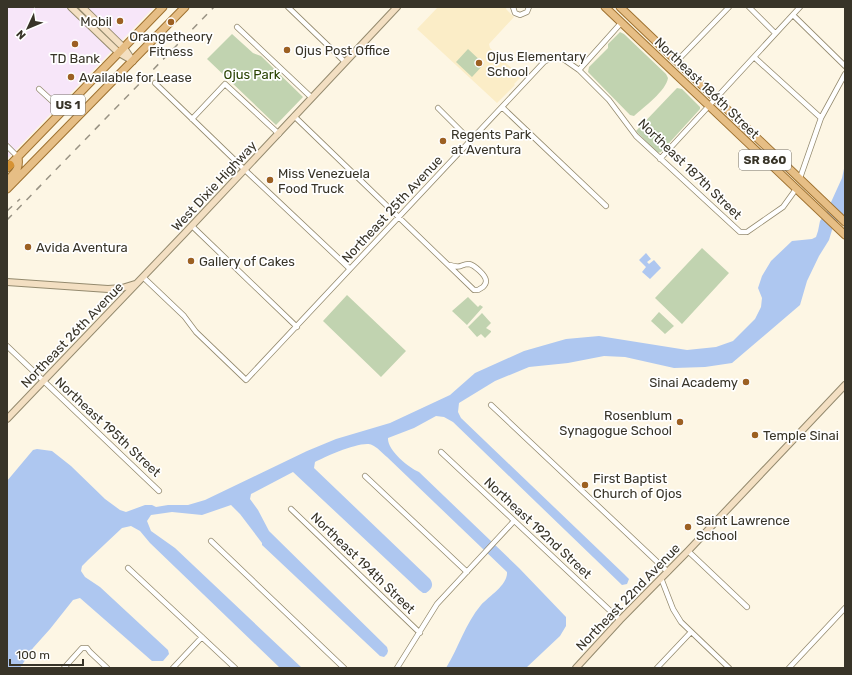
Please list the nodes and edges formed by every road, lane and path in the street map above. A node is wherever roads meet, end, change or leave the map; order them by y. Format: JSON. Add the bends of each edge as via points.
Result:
{"nodes":[{"id":1,"x":71,"y":7,"type":"edge"},
{"id":2,"x":82,"y":7,"type":"edge"},
{"id":3,"x":163,"y":7,"type":"edge"},
{"id":4,"x":186,"y":7,"type":"edge"},
{"id":5,"x":288,"y":7,"type":"edge"},
{"id":6,"x":397,"y":7,"type":"edge"},
{"id":7,"x":513,"y":7,"type":"edge"},
{"id":8,"x":605,"y":7,"type":"edge"},
{"id":9,"x":620,"y":7,"type":"edge"},
{"id":10,"x":729,"y":7,"type":"edge"},
{"id":11,"x":750,"y":7,"type":"edge"},
{"id":12,"x":800,"y":7,"type":"edge"},
{"id":13,"x":529,"y":8,"type":"edge"},
{"id":14,"x":793,"y":15,"type":"junction"},
{"id":15,"x":621,"y":23,"type":"junction"},
{"id":16,"x":237,"y":27,"type":"dead end"},
{"id":17,"x":642,"y":28,"type":"junction"},
{"id":18,"x":775,"y":33,"type":"junction"},
{"id":19,"x":121,"y":50,"type":"junction"},
{"id":20,"x":555,"y":56,"type":"joint"},
{"id":21,"x":754,"y":57,"type":"junction"},
{"id":22,"x":133,"y":61,"type":"junction"},
{"id":23,"x":677,"y":61,"type":"junction"},
{"id":24,"x":345,"y":62,"type":"junction"},
{"id":25,"x":845,"y":66,"type":"edge"},
{"id":26,"x":579,"y":70,"type":"junction"},
{"id":27,"x":845,"y":74,"type":"edge"},
{"id":28,"x":155,"y":83,"type":"dead end"},
{"id":29,"x":39,"y":89,"type":"dead end"},
{"id":30,"x":312,"y":98,"type":"junction"},
{"id":31,"x":716,"y":98,"type":"junction"},
{"id":32,"x":709,"y":106,"type":"junction"},
{"id":33,"x":438,"y":108,"type":"dead end"},
{"id":34,"x":503,"y":108,"type":"junction"},
{"id":35,"x":63,"y":111,"type":"junction"},
{"id":36,"x":294,"y":116,"type":"junction"},
{"id":37,"x":821,"y":118,"type":"junction"},
{"id":38,"x":192,"y":119,"type":"junction"},
{"id":39,"x":278,"y":134,"type":"junction"},
{"id":40,"x":471,"y":141,"type":"junction"},
{"id":41,"x":7,"y":146,"type":"edge"},
{"id":42,"x":18,"y":157,"type":"junction"},
{"id":43,"x":660,"y":159,"type":"junction"},
{"id":44,"x":8,"y":167,"type":"edge"},
{"id":45,"x":244,"y":170,"type":"junction"},
{"id":46,"x":800,"y":178,"type":"junction"},
{"id":47,"x":7,"y":181,"type":"edge"},
{"id":48,"x":7,"y":189,"type":"edge"},
{"id":49,"x":796,"y":189,"type":"junction"},
{"id":50,"x":606,"y":206,"type":"dead end"},
{"id":51,"x":400,"y":217,"type":"junction"},
{"id":52,"x":845,"y":222,"type":"edge"},
{"id":53,"x":192,"y":226,"type":"junction"},
{"id":54,"x":845,"y":236,"type":"edge"},
{"id":55,"x":450,"y":265,"type":"junction"},
{"id":56,"x":350,"y":269,"type":"junction"},
{"id":57,"x":143,"y":277,"type":"junction"},
{"id":58,"x":7,"y":282,"type":"edge"},
{"id":59,"x":137,"y":284,"type":"junction"},
{"id":60,"x":297,"y":326,"type":"junction"},
{"id":61,"x":7,"y":346,"type":"edge"},
{"id":62,"x":43,"y":382,"type":"junction"},
{"id":63,"x":845,"y":384,"type":"edge"},
{"id":64,"x":491,"y":405,"type":"dead end"},
{"id":65,"x":7,"y":419,"type":"edge"},
{"id":66,"x":441,"y":452,"type":"dead end"},
{"id":67,"x":365,"y":476,"type":"dead end"},
{"id":68,"x":159,"y":491,"type":"dead end"},
{"id":69,"x":291,"y":509,"type":"dead end"},
{"id":70,"x":514,"y":521,"type":"junction"},
{"id":71,"x":211,"y":541,"type":"dead end"},
{"id":72,"x":688,"y":552,"type":"junction"},
{"id":73,"x":128,"y":568,"type":"dead end"},
{"id":74,"x":467,"y":572,"type":"junction"},
{"id":75,"x":668,"y":572,"type":"junction"},
{"id":76,"x":661,"y":578,"type":"junction"},
{"id":77,"x":747,"y":607,"type":"dead end"},
{"id":78,"x":845,"y":608,"type":"edge"},
{"id":79,"x":620,"y":620,"type":"junction"},
{"id":80,"x":691,"y":632,"type":"junction"},
{"id":81,"x":420,"y":633,"type":"junction"},
{"id":82,"x":202,"y":637,"type":"junction"},
{"id":83,"x":64,"y":668,"type":"edge"},
{"id":84,"x":107,"y":668,"type":"edge"},
{"id":85,"x":173,"y":668,"type":"edge"},
{"id":86,"x":235,"y":668,"type":"edge"},
{"id":87,"x":344,"y":668,"type":"edge"},
{"id":88,"x":397,"y":668,"type":"edge"},
{"id":89,"x":576,"y":668,"type":"edge"},
{"id":90,"x":657,"y":668,"type":"edge"},
{"id":91,"x":729,"y":668,"type":"edge"},
{"id":92,"x":789,"y":668,"type":"edge"}],
"edges":[{"from":1,"to":19,"type":"street"},
{"from":2,"to":19,"type":"street"},
{"from":3,"to":19,"type":"main road","number":"US 1"},
{"from":4,"to":22,"type":"main road","number":"US 1"},
{"from":5,"to":24,"type":"street"},
{"from":6,"to":24,"type":"street","name":"West Dixie Highway"},
{"from":7,"to":13,"type":"street","via":[[520,15],[525,14]]},
{"from":8,"to":15,"type":"main road","name":"Northeast 186th Street","number":"SR 860"},
{"from":9,"to":17,"type":"main road","name":"Northeast 186th Street","number":"SR 860"},
{"from":10,"to":23,"type":"street"},
{"from":11,"to":18,"type":"street"},
{"from":12,"to":14,"type":"street"},
{"from":14,"to":18,"type":"street"},
{"from":14,"to":25,"type":"street"},
{"from":15,"to":17,"type":"main road","via":[[627,22]]},
{"from":15,"to":26,"type":"street"},
{"from":15,"to":32,"type":"main road","name":"Northeast 186th Street","number":"SR 860"},
{"from":16,"to":30,"type":"street"},
{"from":17,"to":23,"type":"main road","name":"Northeast 186th Street","number":"SR 860"},
{"from":18,"to":21,"type":"street"},
{"from":19,"to":22,"type":"street"},
{"from":19,"to":35,"type":"main road","number":"US 1"},
{"from":20,"to":26,"type":"street","name":"Northeast 187th Street","via":[[561,57]]},
{"from":20,"to":34,"type":"street","name":"Northeast 25th Avenue","via":[[544,62]]},
{"from":21,"to":31,"type":"street"},
{"from":21,"to":37,"type":"street"},
{"from":22,"to":48,"type":"main road","number":"US 1"},
{"from":23,"to":31,"type":"main road","name":"Northeast 186th Street","number":"SR 860"},
{"from":24,"to":30,"type":"street","name":"West Dixie Highway"},
{"from":26,"to":43,"type":"street","name":"Northeast 187th Street","via":[[609,100],[636,136]]},
{"from":27,"to":37,"type":"street"},
{"from":28,"to":38,"type":"street"},
{"from":29,"to":35,"type":"street"},
{"from":30,"to":36,"type":"street","name":"West Dixie Highway"},
{"from":31,"to":32,"type":"street"},
{"from":31,"to":46,"type":"main road","name":"Northeast 186th Street","number":"SR 860"},
{"from":32,"to":43,"type":"street"},
{"from":32,"to":49,"type":"main road","name":"Northeast 186th Street","number":"SR 860"},
{"from":33,"to":40,"type":"street"},
{"from":34,"to":40,"type":"street","name":"Northeast 25th Avenue"},
{"from":34,"to":50,"type":"street"},
{"from":35,"to":42,"type":"main road","number":"US 1"},
{"from":36,"to":39,"type":"street","name":"West Dixie Highway"},
{"from":36,"to":51,"type":"street"},
{"from":37,"to":46,"type":"street"},
{"from":38,"to":39,"type":"street","via":[[225,84]]},
{"from":38,"to":45,"type":"street"},
{"from":39,"to":45,"type":"street","name":"West Dixie Highway"},
{"from":40,"to":51,"type":"street","name":"Northeast 25th Avenue"},
{"from":41,"to":42,"type":"street"},
{"from":42,"to":44,"type":"main road","number":"US 1"},
{"from":42,"to":47,"type":"main road","via":[[18,168]]},
{"from":43,"to":49,"type":"street","name":"Northeast 187th Street","via":[[740,232],[747,232],[783,206]]},
{"from":45,"to":53,"type":"street","name":"West Dixie Highway"},
{"from":45,"to":56,"type":"street"},
{"from":46,"to":52,"type":"main road","name":"Northeast 186th Street","number":"SR 860"},
{"from":49,"to":54,"type":"main road","name":"Northeast 186th Street","number":"SR 860"},
{"from":51,"to":55,"type":"street"},
{"from":51,"to":56,"type":"street","name":"Northeast 25th Avenue"},
{"from":53,"to":57,"type":"street","name":"West Dixie Highway"},
{"from":53,"to":60,"type":"street"},
{"from":55,"to":55,"type":"street","via":[[474,290],[483,287],[485,278],[474,266],[469,264],[458,268]]},
{"from":56,"to":60,"type":"street","name":"Northeast 25th Avenue"},
{"from":57,"to":59,"type":"street","name":"West Dixie Highway"},
{"from":57,"to":60,"type":"street","name":"Northeast 25th Avenue","via":[[246,380]]},
{"from":58,"to":59,"type":"street","via":[[111,289]]},
{"from":59,"to":62,"type":"street","name":"Northeast 26th Avenue"},
{"from":61,"to":62,"type":"street","name":"Northeast 195th Street"},
{"from":62,"to":65,"type":"street","name":"Northeast 26th Avenue"},
{"from":62,"to":68,"type":"street","name":"Northeast 195th Street"},
{"from":63,"to":72,"type":"street","name":"Northeast 22nd Avenue"},
{"from":64,"to":75,"type":"street"},
{"from":66,"to":70,"type":"street","name":"Northeast 192nd Street"},
{"from":67,"to":74,"type":"street"},
{"from":69,"to":81,"type":"street","name":"Northeast 194th Street"},
{"from":70,"to":74,"type":"street"},
{"from":70,"to":79,"type":"street","name":"Northeast 192nd Street"},
{"from":71,"to":87,"type":"street"},
{"from":72,"to":75,"type":"street","name":"Northeast 22nd Avenue"},
{"from":72,"to":77,"type":"street"},
{"from":73,"to":82,"type":"street"},
{"from":74,"to":81,"type":"street","via":[[437,604]]},
{"from":75,"to":76,"type":"street","name":"Northeast 22nd Avenue"},
{"from":76,"to":79,"type":"street","name":"Northeast 22nd Avenue"},
{"from":76,"to":80,"type":"street","via":[[673,608]]},
{"from":78,"to":92,"type":"street"},
{"from":79,"to":89,"type":"street","name":"Northeast 22nd Avenue"},
{"from":80,"to":90,"type":"street"},
{"from":80,"to":91,"type":"street"},
{"from":81,"to":88,"type":"street"},
{"from":82,"to":85,"type":"street"},
{"from":82,"to":86,"type":"street"},
{"from":83,"to":84,"type":"street","via":[[82,648],[88,648]]}]}
